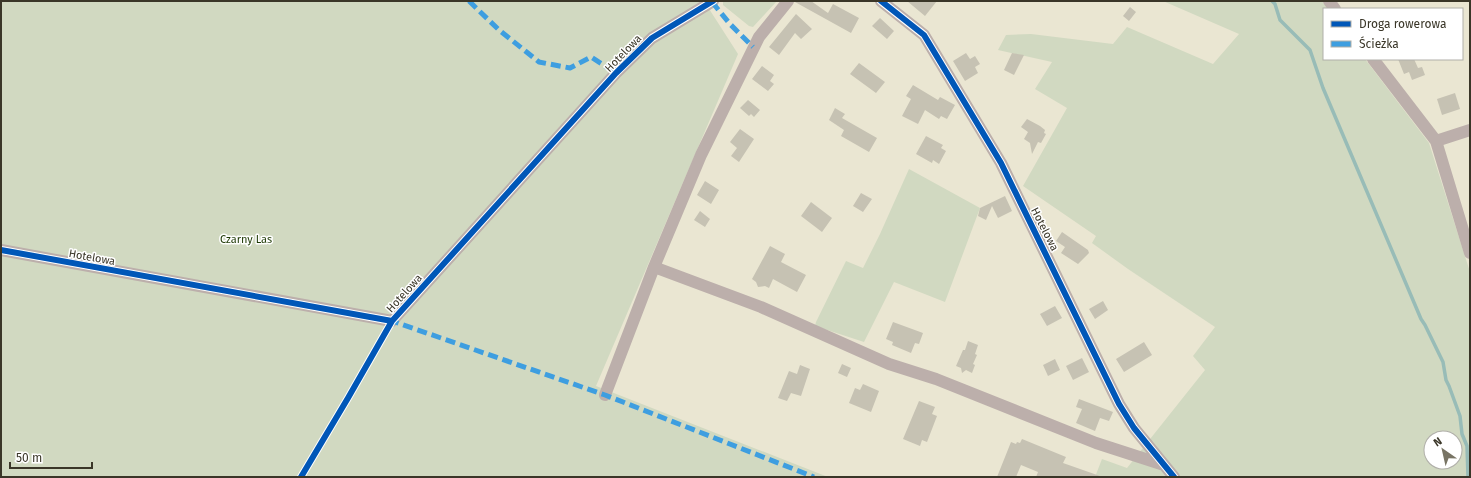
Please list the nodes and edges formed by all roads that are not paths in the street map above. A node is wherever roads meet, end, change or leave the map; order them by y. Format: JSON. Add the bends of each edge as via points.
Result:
{"nodes":[{"id":1,"x":713,"y":1,"type":"edge"},
{"id":2,"x":788,"y":1,"type":"edge"},
{"id":3,"x":882,"y":1,"type":"edge"},
{"id":4,"x":1374,"y":60,"type":"edge"},
{"id":5,"x":1470,"y":130,"type":"edge"},
{"id":6,"x":1436,"y":141,"type":"junction"},
{"id":7,"x":1,"y":250,"type":"edge"},
{"id":8,"x":1470,"y":252,"type":"edge"},
{"id":9,"x":654,"y":267,"type":"junction"},
{"id":10,"x":605,"y":395,"type":"dead end"},
{"id":11,"x":1164,"y":465,"type":"junction"},
{"id":12,"x":1174,"y":477,"type":"edge"}],
"edges":[{"from":1,"to":7,"type":"street","name":"Hotelowa","via":[[652,38],[611,79],[392,322]]},
{"from":2,"to":9,"type":"street","via":[[766,26],[753,47],[701,155]]},
{"from":3,"to":11,"type":"street","name":"Hotelowa","via":[[924,35],[929,43],[1001,163],[1119,404],[1134,428]]},
{"from":4,"to":6,"type":"street"},
{"from":5,"to":6,"type":"street"},
{"from":6,"to":8,"type":"street"},
{"from":9,"to":10,"type":"street"},
{"from":9,"to":11,"type":"street","via":[[761,307],[889,364],[936,379],[1096,443]]},
{"from":11,"to":12,"type":"street","name":"Hotelowa"}]}
